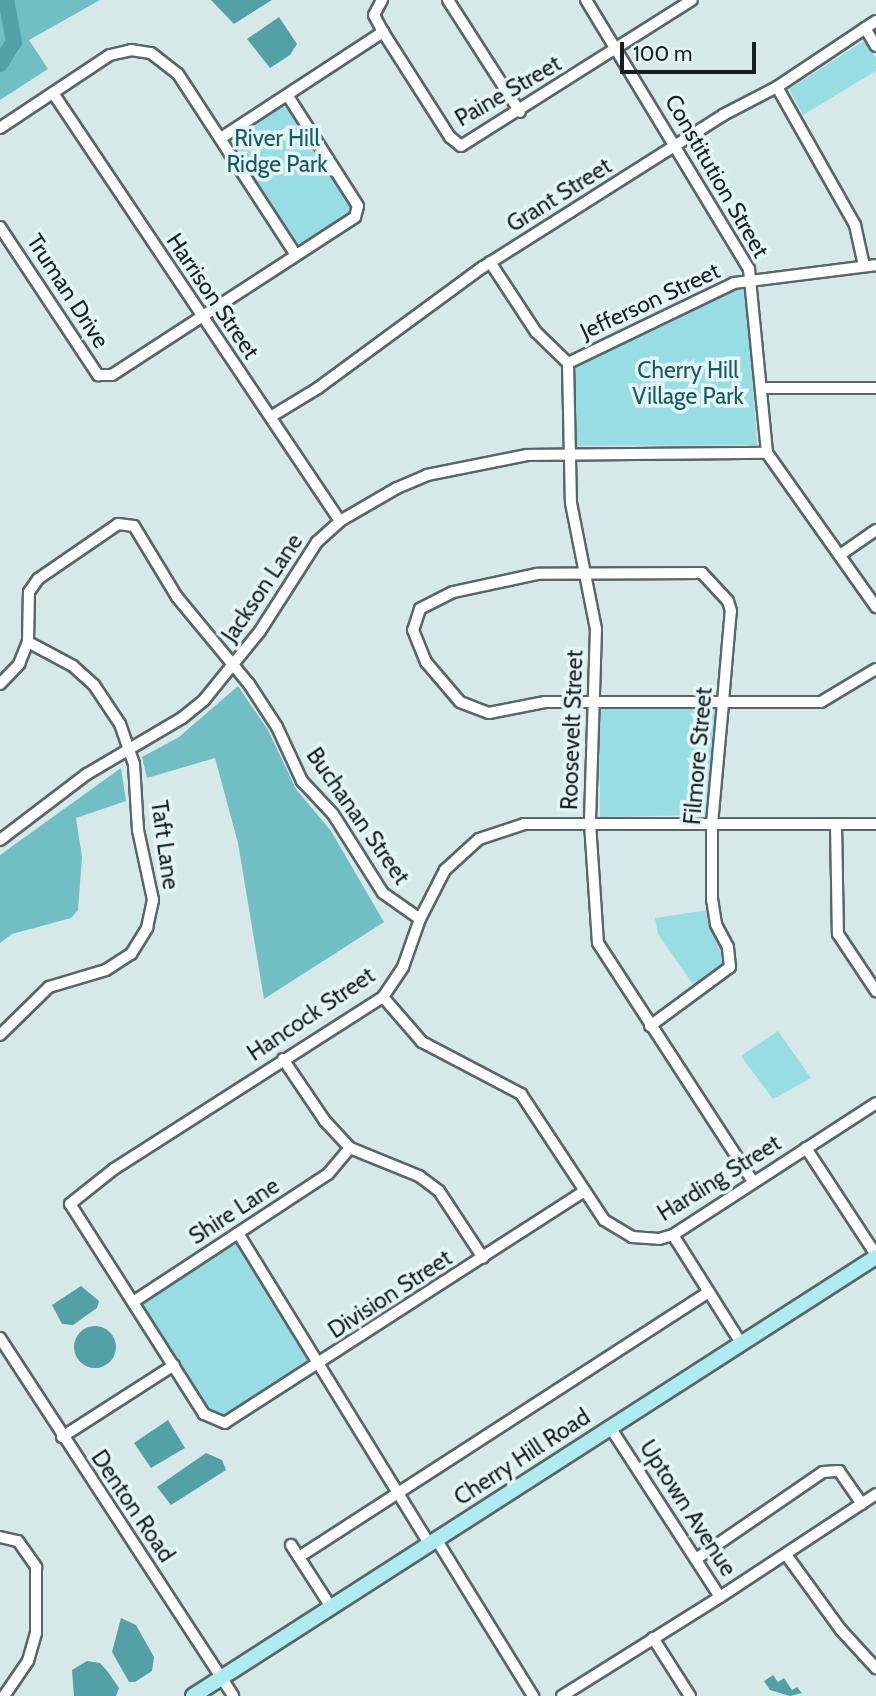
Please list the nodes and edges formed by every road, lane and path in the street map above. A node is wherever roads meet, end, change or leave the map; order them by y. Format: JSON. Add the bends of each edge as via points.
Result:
{"nodes":[{"id":1,"x":382,"y":0,"type":"edge"},
{"id":2,"x":448,"y":0,"type":"edge"},
{"id":3,"x":586,"y":0,"type":"edge"},
{"id":4,"x":692,"y":0,"type":"edge"},
{"id":5,"x":876,"y":21,"type":"edge"},
{"id":6,"x":865,"y":28,"type":"junction"},
{"id":7,"x":383,"y":32,"type":"junction"},
{"id":8,"x":876,"y":46,"type":"edge"},
{"id":9,"x":618,"y":49,"type":"junction"},
{"id":10,"x":777,"y":87,"type":"junction"},
{"id":11,"x":53,"y":93,"type":"junction"},
{"id":12,"x":288,"y":96,"type":"junction"},
{"id":13,"x":520,"y":112,"type":"junction"},
{"id":14,"x":0,"y":128,"type":"edge"},
{"id":15,"x":221,"y":138,"type":"junction"},
{"id":16,"x":676,"y":145,"type":"junction"},
{"id":17,"x":0,"y":227,"type":"edge"},
{"id":18,"x":296,"y":255,"type":"junction"},
{"id":19,"x":490,"y":262,"type":"junction"},
{"id":20,"x":870,"y":266,"type":"edge"},
{"id":21,"x":751,"y":280,"type":"junction"},
{"id":22,"x":201,"y":318,"type":"junction"},
{"id":23,"x":568,"y":363,"type":"junction"},
{"id":24,"x":876,"y":387,"type":"edge"},
{"id":25,"x":761,"y":388,"type":"junction"},
{"id":26,"x":272,"y":416,"type":"junction"},
{"id":27,"x":568,"y":453,"type":"junction"},
{"id":28,"x":767,"y":453,"type":"junction"},
{"id":29,"x":340,"y":521,"type":"junction"},
{"id":30,"x":876,"y":530,"type":"edge"},
{"id":31,"x":840,"y":555,"type":"junction"},
{"id":32,"x":585,"y":574,"type":"junction"},
{"id":33,"x":876,"y":607,"type":"edge"},
{"id":34,"x":28,"y":642,"type":"junction"},
{"id":35,"x":235,"y":666,"type":"junction"},
{"id":36,"x":876,"y":669,"type":"edge"},
{"id":37,"x":0,"y":684,"type":"edge"},
{"id":38,"x":595,"y":702,"type":"junction"},
{"id":39,"x":723,"y":702,"type":"junction"},
{"id":40,"x":131,"y":748,"type":"junction"},
{"id":41,"x":590,"y":823,"type":"junction"},
{"id":42,"x":712,"y":824,"type":"junction"},
{"id":43,"x":836,"y":824,"type":"junction"},
{"id":44,"x":876,"y":824,"type":"edge"},
{"id":45,"x":0,"y":840,"type":"edge"},
{"id":46,"x":420,"y":919,"type":"junction"},
{"id":47,"x":876,"y":990,"type":"edge"},
{"id":48,"x":383,"y":997,"type":"junction"},
{"id":49,"x":650,"y":1026,"type":"junction"},
{"id":50,"x":0,"y":1035,"type":"edge"},
{"id":51,"x":283,"y":1059,"type":"junction"},
{"id":52,"x":876,"y":1103,"type":"edge"},
{"id":53,"x":351,"y":1148,"type":"junction"},
{"id":54,"x":806,"y":1149,"type":"junction"},
{"id":55,"x":753,"y":1182,"type":"junction"},
{"id":56,"x":583,"y":1192,"type":"junction"},
{"id":57,"x":238,"y":1233,"type":"junction"},
{"id":58,"x":673,"y":1234,"type":"junction"},
{"id":59,"x":876,"y":1256,"type":"edge"},
{"id":60,"x":483,"y":1258,"type":"junction"},
{"id":61,"x":709,"y":1292,"type":"junction"},
{"id":62,"x":134,"y":1302,"type":"junction"},
{"id":63,"x":0,"y":1338,"type":"edge"},
{"id":64,"x":740,"y":1343,"type":"junction"},
{"id":65,"x":174,"y":1365,"type":"junction"},
{"id":66,"x":317,"y":1367,"type":"junction"},
{"id":67,"x":217,"y":1423,"type":"joint"},
{"id":68,"x":610,"y":1427,"type":"junction"},
{"id":69,"x":62,"y":1437,"type":"junction"},
{"id":70,"x":398,"y":1492,"type":"junction"},
{"id":71,"x":876,"y":1494,"type":"edge"},
{"id":72,"x":862,"y":1504,"type":"junction"},
{"id":73,"x":0,"y":1537,"type":"edge"},
{"id":74,"x":433,"y":1541,"type":"junction"},
{"id":75,"x":291,"y":1545,"type":"dead end"},
{"id":76,"x":788,"y":1556,"type":"junction"},
{"id":77,"x":299,"y":1557,"type":"junction"},
{"id":78,"x":696,"y":1559,"type":"junction"},
{"id":79,"x":720,"y":1597,"type":"junction"},
{"id":80,"x":331,"y":1607,"type":"junction"},
{"id":81,"x":653,"y":1638,"type":"junction"},
{"id":82,"x":876,"y":1668,"type":"edge"},
{"id":83,"x":222,"y":1677,"type":"junction"},
{"id":84,"x":4,"y":1696,"type":"edge"},
{"id":85,"x":193,"y":1696,"type":"edge"},
{"id":86,"x":233,"y":1696,"type":"edge"},
{"id":87,"x":533,"y":1696,"type":"edge"},
{"id":88,"x":562,"y":1696,"type":"edge"},
{"id":89,"x":690,"y":1696,"type":"edge"}],
"edges":[{"from":1,"to":7,"type":"street","via":[[374,15]]},
{"from":2,"to":13,"type":"street"},
{"from":3,"to":9,"type":"street","name":"Constitution Street"},
{"from":4,"to":9,"type":"street","name":"Paine Street"},
{"from":5,"to":6,"type":"street","name":"Grant Street"},
{"from":6,"to":8,"type":"street"},
{"from":6,"to":10,"type":"street","name":"Grant Street"},
{"from":7,"to":12,"type":"street"},
{"from":7,"to":13,"type":"street","name":"Paine Street","via":[[454,142],[467,145]]},
{"from":9,"to":13,"type":"street","name":"Paine Street"},
{"from":9,"to":16,"type":"street","name":"Constitution Street"},
{"from":10,"to":16,"type":"street","name":"Grant Street"},
{"from":10,"to":20,"type":"street","via":[[855,225]]},
{"from":11,"to":14,"type":"street"},
{"from":11,"to":15,"type":"street","via":[[110,55],[131,50],[152,53],[175,70]]},
{"from":11,"to":22,"type":"street","name":"Harrison Street"},
{"from":12,"to":15,"type":"street"},
{"from":12,"to":18,"type":"street","via":[[358,206],[355,217]]},
{"from":15,"to":18,"type":"street"},
{"from":16,"to":19,"type":"street","name":"Grant Street"},
{"from":16,"to":21,"type":"street","name":"Constitution Street","via":[[724,222]]},
{"from":17,"to":22,"type":"street","name":"Truman Drive","via":[[102,377]]},
{"from":18,"to":22,"type":"street"},
{"from":19,"to":23,"type":"street","via":[[536,332]]},
{"from":19,"to":26,"type":"street","name":"Grant Street","via":[[318,388]]},
{"from":20,"to":21,"type":"street","name":"Jefferson Street"},
{"from":21,"to":23,"type":"street","name":"Jefferson Street","via":[[734,283]]},
{"from":21,"to":25,"type":"street","name":"Constitution Street"},
{"from":22,"to":26,"type":"street","name":"Harrison Street"},
{"from":23,"to":27,"type":"street","name":"Roosevelt Street"},
{"from":24,"to":25,"type":"street"},
{"from":25,"to":28,"type":"street","name":"Constitution Street"},
{"from":26,"to":29,"type":"street","name":"Harrison Street"},
{"from":27,"to":28,"type":"street","name":"Jackson Lane"},
{"from":27,"to":29,"type":"street","name":"Jackson Lane","via":[[527,455],[427,475]]},
{"from":27,"to":32,"type":"street","name":"Roosevelt Street","via":[[571,503]]},
{"from":28,"to":31,"type":"street"},
{"from":29,"to":35,"type":"street","name":"Jackson Lane","via":[[295,571]]},
{"from":30,"to":31,"type":"street"},
{"from":31,"to":33,"type":"street"},
{"from":32,"to":38,"type":"street","name":"Roosevelt Street","via":[[596,629]]},
{"from":32,"to":38,"type":"street","via":[[537,574],[453,592],[420,609],[413,630],[426,662],[441,682],[475,710],[505,712],[545,702]]},
{"from":32,"to":39,"type":"street","name":"Filmore Street","via":[[710,577],[731,611]]},
{"from":34,"to":35,"type":"street","name":"Buchanan Street","via":[[29,592],[38,579],[118,524],[128,523],[157,560],[177,597]]},
{"from":34,"to":37,"type":"street","via":[[19,664]]},
{"from":34,"to":40,"type":"street","via":[[73,666],[94,685]]},
{"from":35,"to":40,"type":"street","name":"Jackson Lane","via":[[182,718]]},
{"from":35,"to":46,"type":"street","name":"Buchanan Street","via":[[277,727],[302,781],[333,814],[383,893]]},
{"from":36,"to":39,"type":"street","via":[[821,702]]},
{"from":38,"to":39,"type":"street"},
{"from":38,"to":41,"type":"street","name":"Roosevelt Street"},
{"from":39,"to":42,"type":"street","name":"Filmore Street"},
{"from":40,"to":45,"type":"street","name":"Jackson Lane","via":[[86,774]]},
{"from":40,"to":50,"type":"street","name":"Taft Lane","via":[[138,830],[153,900],[147,928],[131,954],[119,963],[48,987]]},
{"from":41,"to":42,"type":"street","name":"Hancock Street"},
{"from":41,"to":46,"type":"street","name":"Hancock Street","via":[[524,824],[479,839],[445,870]]},
{"from":41,"to":49,"type":"street","name":"Roosevelt Street","via":[[598,943]]},
{"from":42,"to":43,"type":"street","name":"Hancock Street"},
{"from":42,"to":49,"type":"street","name":"Filmore Street","via":[[714,916],[729,947],[730,967]]},
{"from":43,"to":44,"type":"street","name":"Hancock Street"},
{"from":43,"to":47,"type":"street","via":[[838,934]]},
{"from":46,"to":48,"type":"street","name":"Hancock Street","via":[[403,967]]},
{"from":48,"to":51,"type":"street","name":"Hancock Street"},
{"from":48,"to":56,"type":"street","name":"Harding Street","via":[[422,1042],[521,1094]]},
{"from":49,"to":55,"type":"street","name":"Roosevelt Street"},
{"from":51,"to":53,"type":"street","via":[[325,1121]]},
{"from":51,"to":62,"type":"street","name":"Hancock Street","via":[[71,1200],[72,1211]]},
{"from":52,"to":54,"type":"street","name":"Harding Street"},
{"from":53,"to":57,"type":"street","name":"Shire Lane","via":[[328,1174]]},
{"from":53,"to":60,"type":"street","via":[[428,1182]]},
{"from":54,"to":55,"type":"street","name":"Harding Street"},
{"from":54,"to":59,"type":"street"},
{"from":55,"to":58,"type":"street","name":"Harding Street"},
{"from":56,"to":58,"type":"street","name":"Harding Street","via":[[604,1220],[632,1237],[659,1239]]},
{"from":56,"to":60,"type":"street","name":"Division Street"},
{"from":57,"to":62,"type":"street","name":"Shire Lane"},
{"from":57,"to":66,"type":"street","via":[[296,1322]]},
{"from":58,"to":61,"type":"street"},
{"from":59,"to":64,"type":"main road","name":"Cherry Hill Road"},
{"from":60,"to":66,"type":"street","name":"Division Street"},
{"from":61,"to":64,"type":"street"},
{"from":61,"to":70,"type":"street"},
{"from":62,"to":65,"type":"street","name":"Hancock Street"},
{"from":63,"to":69,"type":"street","name":"Denton Road"},
{"from":64,"to":68,"type":"main road","name":"Cherry Hill Road"},
{"from":65,"to":67,"type":"street","name":"Hancock Street","via":[[204,1414]]},
{"from":65,"to":69,"type":"street"},
{"from":66,"to":67,"type":"street","name":"Division Street","via":[[231,1422]]},
{"from":66,"to":70,"type":"street"},
{"from":68,"to":74,"type":"main road","name":"Cherry Hill Road"},
{"from":68,"to":78,"type":"street","name":"Uptown Avenue"},
{"from":69,"to":83,"type":"street","name":"Denton Road"},
{"from":70,"to":74,"type":"street"},
{"from":70,"to":77,"type":"street"},
{"from":71,"to":72,"type":"street","name":"Uptown Avenue"},
{"from":72,"to":76,"type":"street","name":"Uptown Avenue"},
{"from":72,"to":78,"type":"street","via":[[839,1471],[823,1472]]},
{"from":73,"to":84,"type":"street","via":[[18,1541],[36,1567],[36,1633],[28,1661]]},
{"from":74,"to":80,"type":"main road","name":"Cherry Hill Road"},
{"from":74,"to":87,"type":"street"},
{"from":75,"to":77,"type":"street"},
{"from":76,"to":79,"type":"street","name":"Uptown Avenue"},
{"from":76,"to":82,"type":"street","via":[[841,1630]]},
{"from":77,"to":80,"type":"street"},
{"from":78,"to":79,"type":"street","name":"Uptown Avenue"},
{"from":79,"to":81,"type":"street"},
{"from":80,"to":83,"type":"main road","name":"Cherry Hill Road"},
{"from":81,"to":88,"type":"street"},
{"from":81,"to":89,"type":"street"},
{"from":83,"to":85,"type":"main road","name":"Cherry Hill Road"},
{"from":83,"to":86,"type":"street","name":"Denton Road"}]}
